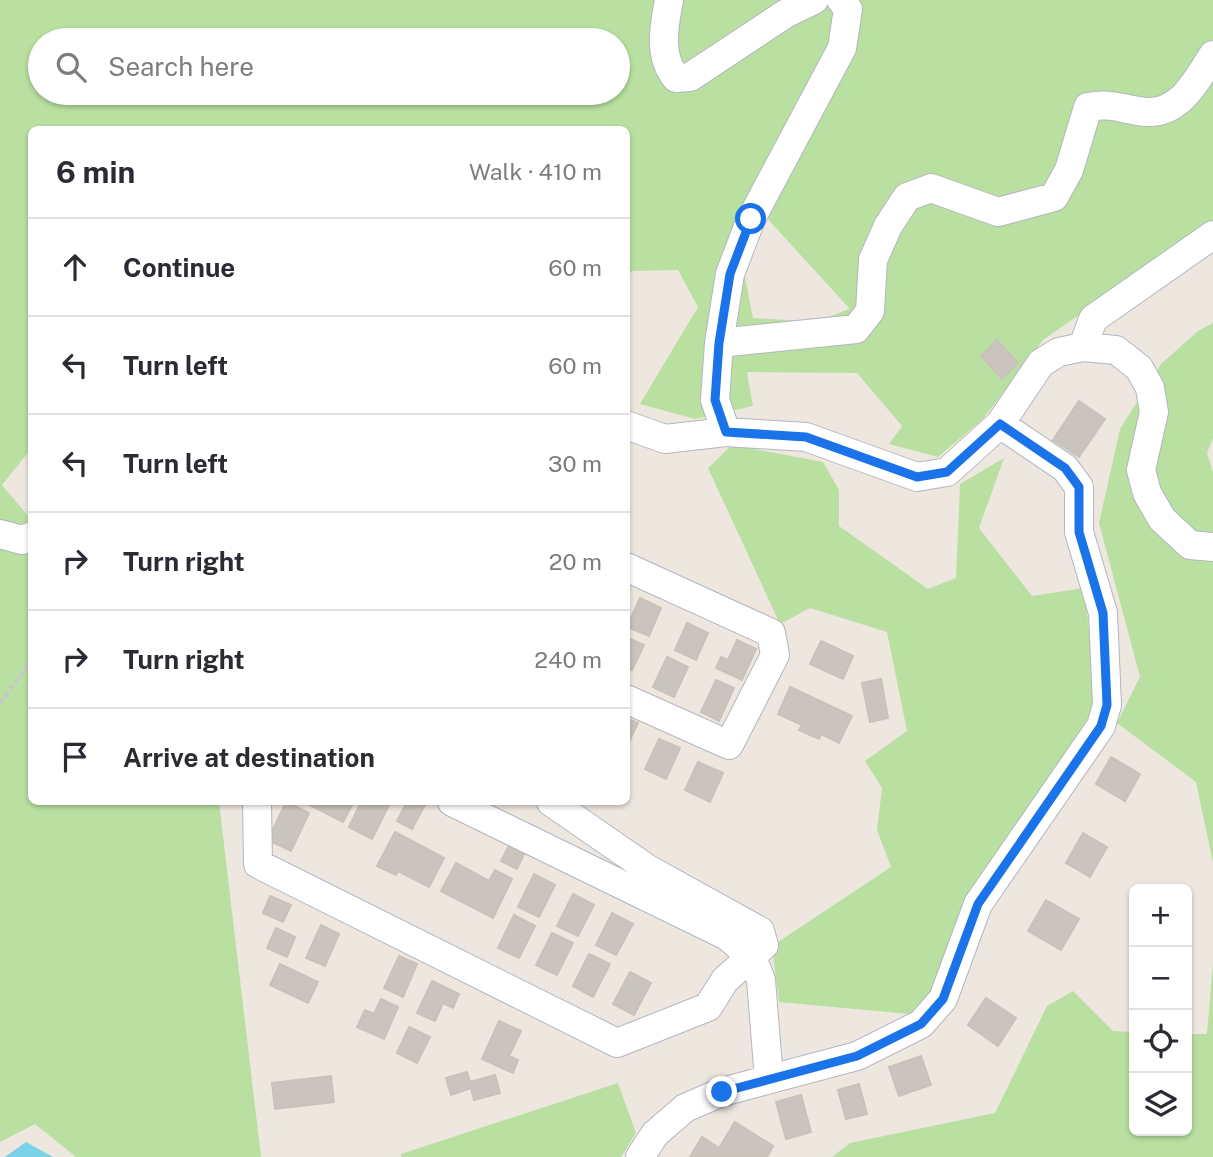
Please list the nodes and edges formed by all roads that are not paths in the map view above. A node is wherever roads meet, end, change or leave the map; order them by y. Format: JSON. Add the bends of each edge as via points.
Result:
{"nodes":[{"id":1,"x":669,"y":0,"type":"edge"},
{"id":2,"x":814,"y":0,"type":"edge"},
{"id":3,"x":841,"y":0,"type":"edge"},
{"id":4,"x":1213,"y":55,"type":"edge"},
{"id":5,"x":1213,"y":235,"type":"edge"},
{"id":6,"x":719,"y":343,"type":"junction"},
{"id":7,"x":1083,"y":347,"type":"junction"},
{"id":8,"x":1000,"y":424,"type":"junction"},
{"id":9,"x":630,"y":426,"type":"edge"},
{"id":10,"x":726,"y":432,"type":"junction"},
{"id":11,"x":0,"y":534,"type":"edge"},
{"id":12,"x":28,"y":538,"type":"edge"},
{"id":13,"x":1213,"y":547,"type":"edge"},
{"id":14,"x":630,"y":569,"type":"edge"},
{"id":15,"x":630,"y":701,"type":"edge"},
{"id":16,"x":257,"y":805,"type":"edge"},
{"id":17,"x":458,"y":805,"type":"edge"},
{"id":18,"x":555,"y":805,"type":"edge"},
{"id":19,"x":752,"y":957,"type":"junction"},
{"id":20,"x":769,"y":1079,"type":"junction"},
{"id":21,"x":640,"y":1157,"type":"edge"}],
"edges":[{"from":1,"to":2,"type":"street","via":[[664,30],[666,66],[676,78],[690,77]]},
{"from":3,"to":6,"type":"street","via":[[848,9],[842,48],[751,219],[730,274]]},
{"from":4,"to":6,"type":"street","via":[[1181,102],[1149,112],[1107,103],[1087,107],[1069,170],[1054,197],[998,212],[931,188],[907,197],[873,260],[870,311],[856,330]]},
{"from":5,"to":7,"type":"street","via":[[1093,318]]},
{"from":6,"to":10,"type":"street","via":[[715,400]]},
{"from":7,"to":8,"type":"street","via":[[1059,352],[1041,363]]},
{"from":7,"to":13,"type":"street","via":[[1116,350],[1139,368],[1150,388],[1154,412],[1141,470],[1147,494],[1162,519],[1190,545]]},
{"from":8,"to":10,"type":"street","via":[[947,472],[917,477],[806,437]]},
{"from":8,"to":20,"type":"street","via":[[1065,468],[1079,487],[1079,532],[1103,613],[1107,705],[1101,726],[978,904],[943,999],[921,1024],[857,1056]]},
{"from":9,"to":10,"type":"street","via":[[665,439]]},
{"from":11,"to":12,"type":"street"},
{"from":14,"to":15,"type":"street","via":[[771,633],[775,655],[729,745]]},
{"from":16,"to":19,"type":"street","via":[[258,863],[617,1044],[708,1007],[725,980]]},
{"from":17,"to":19,"type":"street","via":[[727,936]]},
{"from":18,"to":19,"type":"street","via":[[648,869],[760,931],[764,945]]},
{"from":19,"to":20,"type":"street","via":[[761,980]]},
{"from":20,"to":21,"type":"street","via":[[685,1108],[655,1134]]}]}
